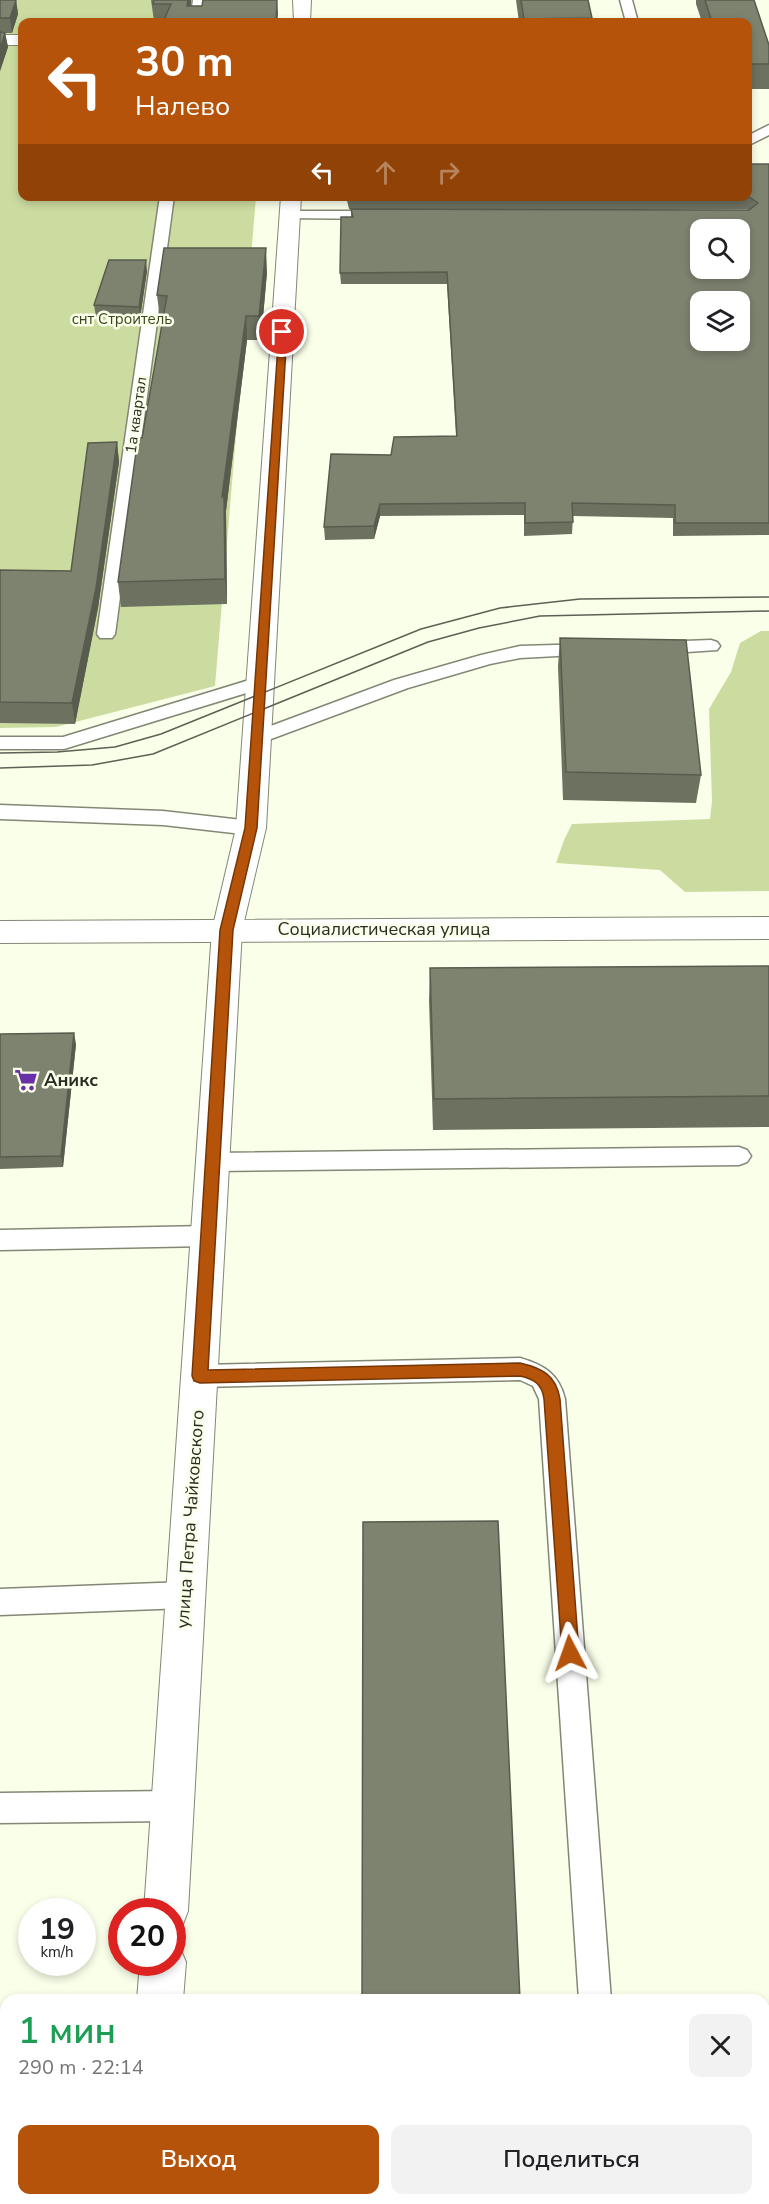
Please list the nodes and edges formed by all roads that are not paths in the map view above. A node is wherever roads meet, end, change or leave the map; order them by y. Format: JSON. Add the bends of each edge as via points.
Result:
{"nodes":[{"id":1,"x":199,"y":0,"type":"edge"},
{"id":2,"x":302,"y":0,"type":"edge"},
{"id":3,"x":626,"y":0,"type":"edge"},
{"id":4,"x":197,"y":18,"type":"edge"},
{"id":5,"x":302,"y":18,"type":"edge"},
{"id":6,"x":631,"y":18,"type":"edge"},
{"id":7,"x":0,"y":40,"type":"edge"},
{"id":8,"x":18,"y":40,"type":"edge"},
{"id":9,"x":769,"y":129,"type":"edge"},
{"id":10,"x":752,"y":139,"type":"edge"},
{"id":11,"x":165,"y":201,"type":"edge"},
{"id":12,"x":291,"y":206,"type":"edge"},
{"id":13,"x":395,"y":215,"type":"edge"},
{"id":14,"x":106,"y":634,"type":"dead end"},
{"id":15,"x":711,"y":646,"type":"dead end"},
{"id":16,"x":645,"y":648,"type":"edge"},
{"id":17,"x":612,"y":649,"type":"edge"},
{"id":18,"x":259,"y":683,"type":"junction"},
{"id":19,"x":256,"y":738,"type":"junction"},
{"id":20,"x":0,"y":743,"type":"edge"},
{"id":21,"x":0,"y":812,"type":"edge"},
{"id":22,"x":251,"y":828,"type":"junction"},
{"id":23,"x":769,"y":928,"type":"edge"},
{"id":24,"x":227,"y":930,"type":"junction"},
{"id":25,"x":0,"y":932,"type":"edge"},
{"id":26,"x":739,"y":1156,"type":"dead end"},
{"id":27,"x":213,"y":1162,"type":"junction"},
{"id":28,"x":208,"y":1236,"type":"junction"},
{"id":29,"x":0,"y":1240,"type":"edge"},
{"id":30,"x":200,"y":1376,"type":"junction"},
{"id":31,"x":185,"y":1595,"type":"junction"},
{"id":32,"x":0,"y":1602,"type":"edge"},
{"id":33,"x":172,"y":1806,"type":"junction"},
{"id":34,"x":0,"y":1808,"type":"edge"},
{"id":35,"x":167,"y":1898,"type":"edge"},
{"id":36,"x":161,"y":1976,"type":"edge"},
{"id":37,"x":160,"y":1994,"type":"edge"},
{"id":38,"x":595,"y":1994,"type":"edge"}],
"edges":[{"from":1,"to":4,"type":"lane"},
{"from":2,"to":5,"type":"street"},
{"from":3,"to":6,"type":"lane"},
{"from":7,"to":8,"type":"street"},
{"from":9,"to":10,"type":"lane"},
{"from":11,"to":14,"type":"lane","name":"1а квартал"},
{"from":12,"to":13,"type":"lane"},
{"from":12,"to":18,"type":"street","name":"улица Петра Чайковского"},
{"from":15,"to":16,"type":"lane"},
{"from":17,"to":19,"type":"lane","via":[[520,652],[487,660],[401,684]]},
{"from":18,"to":19,"type":"street","name":"улица Петра Чайковского"},
{"from":18,"to":20,"type":"lane","via":[[64,743]]},
{"from":19,"to":22,"type":"street","name":"улица Петра Чайковского"},
{"from":21,"to":22,"type":"lane","via":[[163,818]]},
{"from":22,"to":24,"type":"street","name":"улица Петра Чайковского"},
{"from":23,"to":24,"type":"street","name":"Социалистическая улица"},
{"from":24,"to":25,"type":"street","name":"Социалистическая улица"},
{"from":24,"to":27,"type":"street","name":"улица Петра Чайковского"},
{"from":26,"to":27,"type":"lane"},
{"from":27,"to":28,"type":"street","name":"улица Петра Чайковского"},
{"from":28,"to":29,"type":"lane"},
{"from":28,"to":30,"type":"street","name":"улица Петра Чайковского"},
{"from":30,"to":31,"type":"street","name":"улица Петра Чайковского"},
{"from":30,"to":38,"type":"lane","via":[[520,1369],[546,1381],[552,1399]]},
{"from":31,"to":32,"type":"lane"},
{"from":31,"to":33,"type":"street","name":"улица Петра Чайковского"},
{"from":33,"to":34,"type":"lane"},
{"from":33,"to":35,"type":"street","name":"улица Петра Чайковского"},
{"from":36,"to":37,"type":"street"}]}
